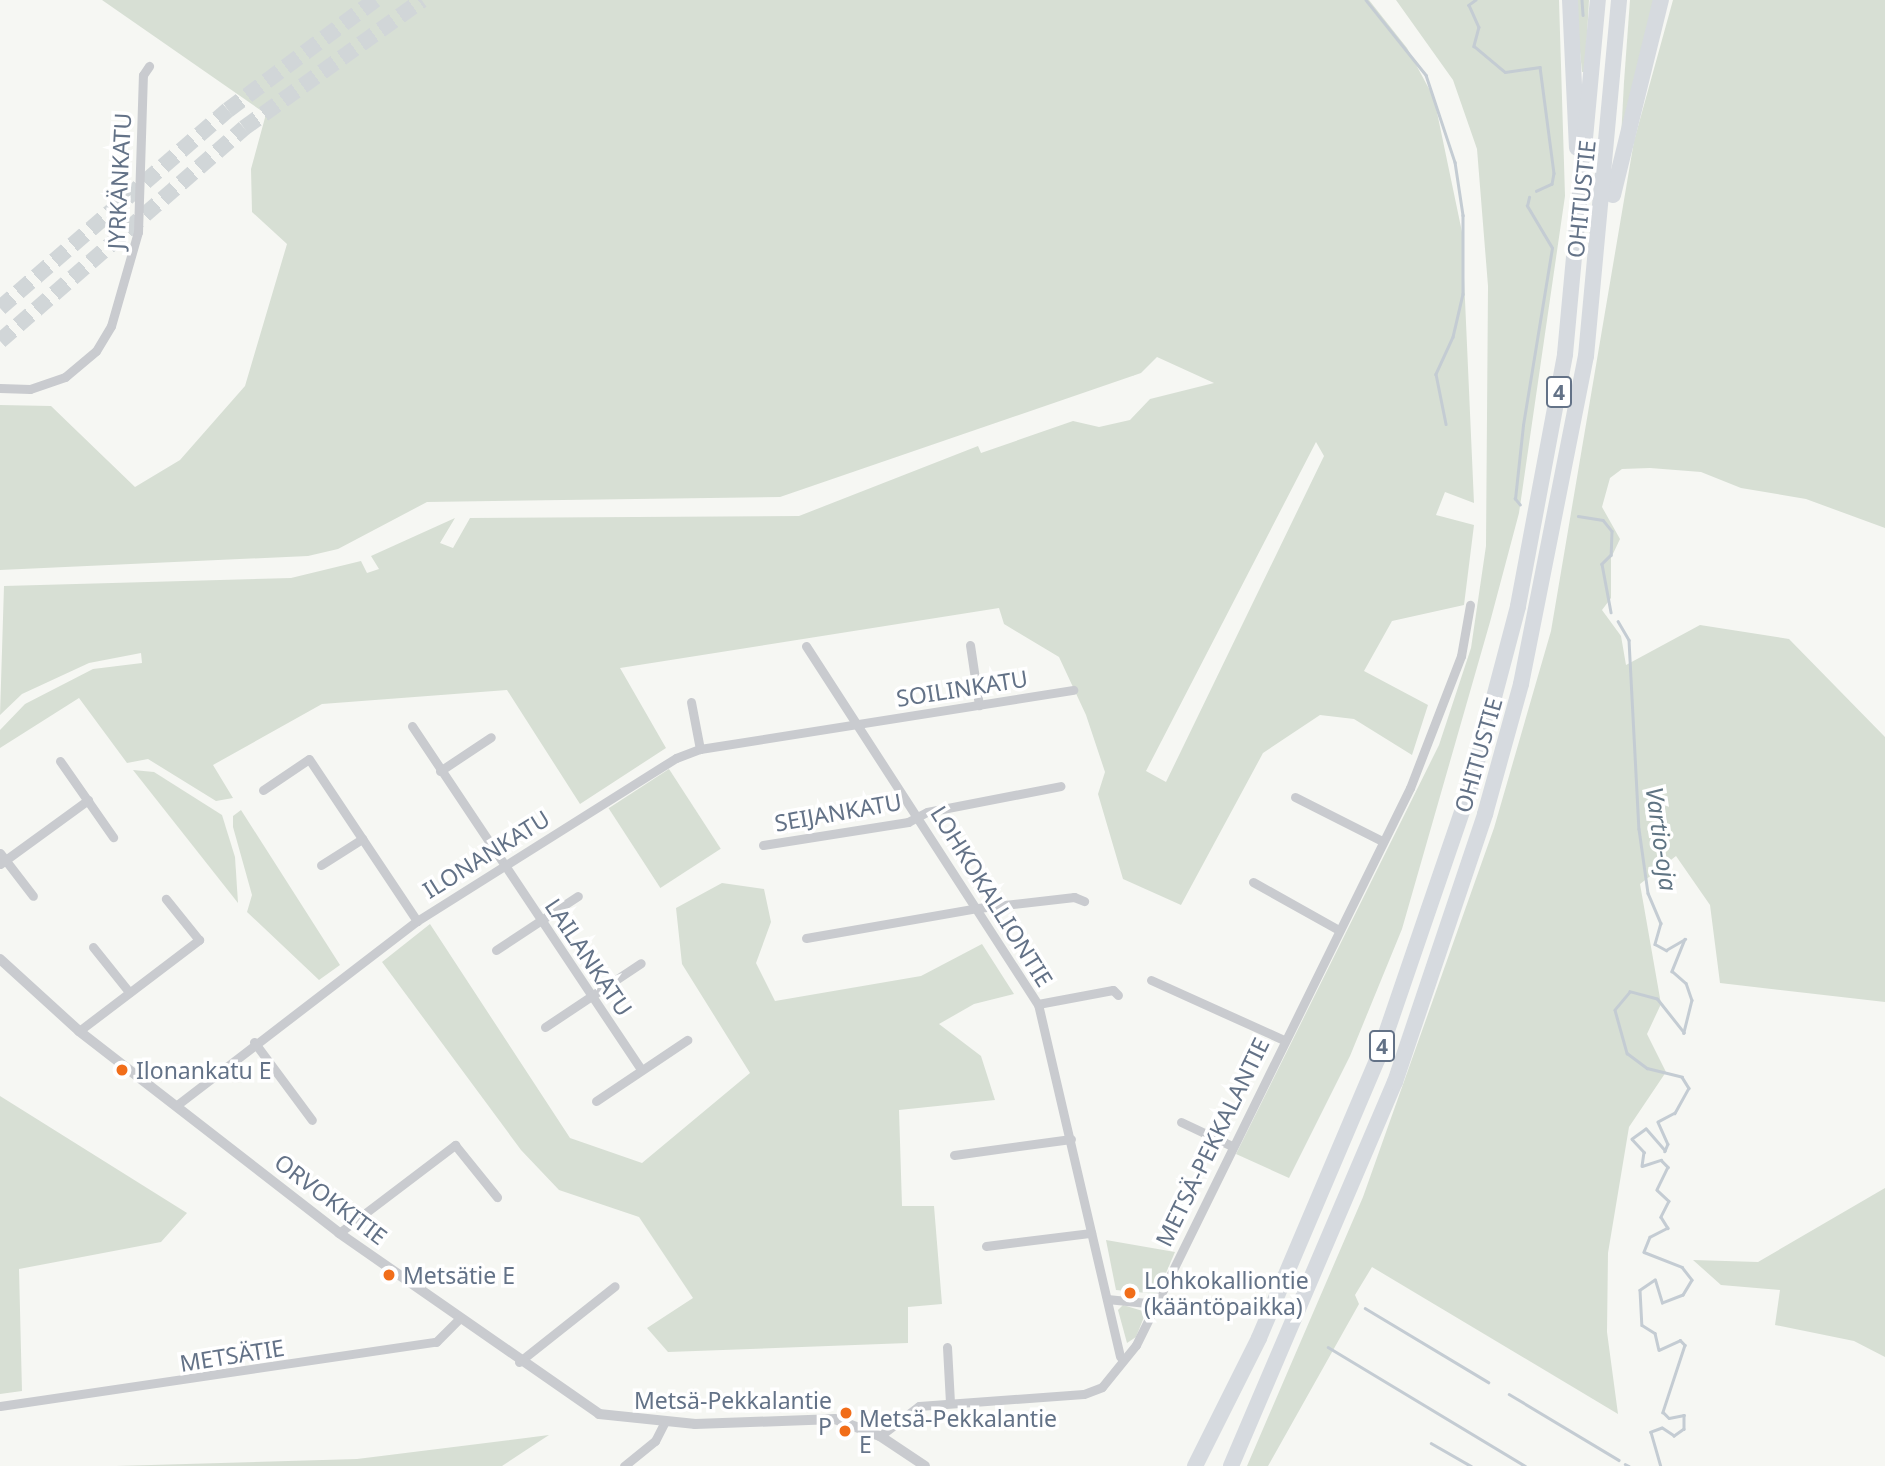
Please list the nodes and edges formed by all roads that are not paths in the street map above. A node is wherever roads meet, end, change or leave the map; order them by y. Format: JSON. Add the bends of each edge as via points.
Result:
{"nodes":[{"id":1,"x":1570,"y":0,"type":"edge"},
{"id":2,"x":1598,"y":0,"type":"edge"},
{"id":3,"x":1619,"y":0,"type":"edge"},
{"id":4,"x":1661,"y":0,"type":"edge"},
{"id":5,"x":149,"y":66,"type":"dead end"},
{"id":6,"x":1577,"y":249,"type":"junction"},
{"id":7,"x":1597,"y":258,"type":"junction"},
{"id":8,"x":0,"y":387,"type":"edge"},
{"id":9,"x":1470,"y":605,"type":"dead end"},
{"id":10,"x":970,"y":645,"type":"dead end"},
{"id":11,"x":806,"y":646,"type":"dead end"},
{"id":12,"x":1073,"y":690,"type":"dead end"},
{"id":13,"x":691,"y":702,"type":"dead end"},
{"id":14,"x":979,"y":705,"type":"junction"},
{"id":15,"x":857,"y":725,"type":"junction"},
{"id":16,"x":412,"y":726,"type":"dead end"},
{"id":17,"x":491,"y":737,"type":"dead end"},
{"id":18,"x":700,"y":749,"type":"junction"},
{"id":19,"x":60,"y":761,"type":"dead end"},
{"id":20,"x":440,"y":771,"type":"junction"},
{"id":21,"x":1061,"y":786,"type":"dead end"},
{"id":22,"x":263,"y":790,"type":"dead end"},
{"id":23,"x":1295,"y":797,"type":"dead end"},
{"id":24,"x":88,"y":800,"type":"junction"},
{"id":25,"x":919,"y":816,"type":"junction"},
{"id":26,"x":113,"y":837,"type":"dead end"},
{"id":27,"x":362,"y":839,"type":"junction"},
{"id":28,"x":1382,"y":841,"type":"junction"},
{"id":29,"x":763,"y":845,"type":"dead end"},
{"id":30,"x":2,"y":859,"type":"edge"},
{"id":31,"x":321,"y":865,"type":"dead end"},
{"id":32,"x":504,"y":866,"type":"junction"},
{"id":33,"x":1252,"y":882,"type":"dead end"},
{"id":34,"x":33,"y":896,"type":"dead end"},
{"id":35,"x":578,"y":896,"type":"dead end"},
{"id":36,"x":166,"y":899,"type":"dead end"},
{"id":37,"x":1084,"y":901,"type":"dead end"},
{"id":38,"x":978,"y":908,"type":"junction"},
{"id":39,"x":541,"y":920,"type":"junction"},
{"id":40,"x":417,"y":921,"type":"junction"},
{"id":41,"x":1339,"y":930,"type":"junction"},
{"id":42,"x":806,"y":938,"type":"dead end"},
{"id":43,"x":93,"y":947,"type":"dead end"},
{"id":44,"x":496,"y":950,"type":"dead end"},
{"id":45,"x":0,"y":959,"type":"edge"},
{"id":46,"x":641,"y":963,"type":"dead end"},
{"id":47,"x":1151,"y":980,"type":"dead end"},
{"id":48,"x":129,"y":992,"type":"junction"},
{"id":49,"x":1118,"y":995,"type":"dead end"},
{"id":50,"x":591,"y":996,"type":"junction"},
{"id":51,"x":1038,"y":1004,"type":"junction"},
{"id":52,"x":544,"y":1027,"type":"dead end"},
{"id":53,"x":79,"y":1031,"type":"junction"},
{"id":54,"x":687,"y":1040,"type":"dead end"},
{"id":55,"x":1284,"y":1040,"type":"junction"},
{"id":56,"x":254,"y":1042,"type":"junction"},
{"id":57,"x":642,"y":1070,"type":"junction"},
{"id":58,"x":596,"y":1101,"type":"dead end"},
{"id":59,"x":177,"y":1105,"type":"junction"},
{"id":60,"x":312,"y":1120,"type":"dead end"},
{"id":61,"x":1181,"y":1122,"type":"dead end"},
{"id":62,"x":1071,"y":1139,"type":"junction"},
{"id":63,"x":1233,"y":1146,"type":"junction"},
{"id":64,"x":954,"y":1155,"type":"dead end"},
{"id":65,"x":497,"y":1197,"type":"dead end"},
{"id":66,"x":339,"y":1233,"type":"junction"},
{"id":67,"x":1091,"y":1233,"type":"junction"},
{"id":68,"x":986,"y":1246,"type":"dead end"},
{"id":69,"x":615,"y":1286,"type":"dead end"},
{"id":70,"x":1107,"y":1299,"type":"junction"},
{"id":71,"x":1157,"y":1304,"type":"junction"},
{"id":72,"x":458,"y":1319,"type":"junction"},
{"id":73,"x":947,"y":1347,"type":"dead end"},
{"id":74,"x":1120,"y":1357,"type":"junction"},
{"id":75,"x":519,"y":1362,"type":"junction"},
{"id":76,"x":950,"y":1403,"type":"junction"},
{"id":77,"x":0,"y":1406,"type":"edge"},
{"id":78,"x":664,"y":1423,"type":"junction"},
{"id":79,"x":880,"y":1436,"type":"junction"},
{"id":80,"x":624,"y":1466,"type":"edge"},
{"id":81,"x":925,"y":1466,"type":"edge"},
{"id":82,"x":1195,"y":1466,"type":"edge"},
{"id":83,"x":1231,"y":1466,"type":"edge"}],
"edges":[{"from":1,"to":6,"type":"highway","via":[[1578,80]]},
{"from":2,"to":6,"type":"highway","name":"OHITUSTIE","number":"4"},
{"from":3,"to":7,"type":"highway","name":"OHITUSTIE","number":"4"},
{"from":4,"to":7,"type":"highway"},
{"from":5,"to":8,"type":"street","name":"JYRKÄNKATU","via":[[143,75],[138,232],[111,326],[96,351],[65,377],[30,389]]},
{"from":6,"to":82,"type":"highway","name":"OHITUSTIE","number":"4","via":[[1533,534],[1469,792],[1377,1060],[1259,1338]]},
{"from":7,"to":83,"type":"highway","name":"OHITUSTIE","number":"4","via":[[1547,571],[1485,814],[1395,1082]]},
{"from":9,"to":28,"type":"street","name":"METSÄ-PEKKALANTIE","via":[[1461,656],[1429,745]]},
{"from":10,"to":14,"type":"street"},
{"from":11,"to":15,"type":"street","name":"LOHKOKALLIONTIE"},
{"from":12,"to":14,"type":"street","name":"SOILINKATU"},
{"from":13,"to":18,"type":"street"},
{"from":14,"to":15,"type":"street","name":"SOILINKATU"},
{"from":15,"to":18,"type":"street","name":"ILONANKATU"},
{"from":15,"to":25,"type":"street","name":"LOHKOKALLIONTIE"},
{"from":16,"to":20,"type":"street","name":"LAILANKATU"},
{"from":17,"to":20,"type":"street"},
{"from":18,"to":32,"type":"street","name":"ILONANKATU","via":[[646,774]]},
{"from":19,"to":24,"type":"street"},
{"from":20,"to":32,"type":"street","name":"LAILANKATU"},
{"from":21,"to":25,"type":"street","name":"SEIJANKATU"},
{"from":22,"to":27,"type":"street","via":[[309,759]]},
{"from":23,"to":28,"type":"street"},
{"from":24,"to":26,"type":"street"},
{"from":24,"to":30,"type":"street"},
{"from":25,"to":29,"type":"street","name":"SEIJANKATU"},
{"from":25,"to":38,"type":"street","name":"LOHKOKALLIONTIE"},
{"from":27,"to":31,"type":"street"},
{"from":27,"to":40,"type":"street"},
{"from":28,"to":41,"type":"street","name":"METSÄ-PEKKALANTIE"},
{"from":30,"to":34,"type":"street"},
{"from":32,"to":39,"type":"street","name":"LAILANKATU"},
{"from":32,"to":40,"type":"street","name":"ILONANKATU"},
{"from":33,"to":41,"type":"street"},
{"from":35,"to":39,"type":"street"},
{"from":36,"to":48,"type":"street","via":[[199,940]]},
{"from":37,"to":38,"type":"street","via":[[1074,897]]},
{"from":38,"to":42,"type":"street"},
{"from":38,"to":51,"type":"street","name":"LOHKOKALLIONTIE"},
{"from":39,"to":44,"type":"street"},
{"from":39,"to":50,"type":"street","name":"LAILANKATU"},
{"from":40,"to":56,"type":"street","name":"ILONANKATU"},
{"from":41,"to":55,"type":"street","name":"METSÄ-PEKKALANTIE"},
{"from":43,"to":48,"type":"street"},
{"from":45,"to":53,"type":"street","name":"ORVOKKITIE"},
{"from":46,"to":50,"type":"street"},
{"from":47,"to":55,"type":"street"},
{"from":48,"to":53,"type":"street"},
{"from":49,"to":51,"type":"street","via":[[1113,990]]},
{"from":50,"to":52,"type":"street"},
{"from":50,"to":57,"type":"street","name":"LAILANKATU"},
{"from":51,"to":62,"type":"street","name":"LOHKOKALLIONTIE"},
{"from":53,"to":59,"type":"street","name":"ORVOKKITIE"},
{"from":54,"to":57,"type":"street"},
{"from":55,"to":63,"type":"street","name":"METSÄ-PEKKALANTIE"},
{"from":56,"to":59,"type":"street","name":"ILONANKATU"},
{"from":56,"to":60,"type":"street"},
{"from":57,"to":58,"type":"street"},
{"from":59,"to":66,"type":"street","name":"ORVOKKITIE"},
{"from":61,"to":63,"type":"street"},
{"from":62,"to":64,"type":"street"},
{"from":62,"to":67,"type":"street","name":"LOHKOKALLIONTIE"},
{"from":63,"to":71,"type":"street","name":"METSÄ-PEKKALANTIE"},
{"from":65,"to":66,"type":"street","via":[[455,1145]]},
{"from":66,"to":72,"type":"street","name":"ORVOKKITIE"},
{"from":67,"to":68,"type":"street"},
{"from":67,"to":70,"type":"street","name":"LOHKOKALLIONTIE"},
{"from":69,"to":75,"type":"street"},
{"from":70,"to":71,"type":"street"},
{"from":70,"to":74,"type":"street","name":"LOHKOKALLIONTIE"},
{"from":71,"to":74,"type":"street","name":"METSÄ-PEKKALANTIE","via":[[1136,1345]]},
{"from":72,"to":75,"type":"street","name":"ORVOKKITIE"},
{"from":72,"to":77,"type":"street","name":"METSÄTIE","via":[[436,1342]]},
{"from":73,"to":76,"type":"street"},
{"from":74,"to":76,"type":"street","name":"METSÄ-PEKKALANTIE","via":[[1102,1387],[1084,1394]]},
{"from":75,"to":78,"type":"street","name":"ORVOKKITIE","via":[[599,1414]]},
{"from":76,"to":79,"type":"street","name":"METSÄ-PEKKALANTIE","via":[[919,1406]]},
{"from":78,"to":79,"type":"street","via":[[835,1419]]},
{"from":78,"to":80,"type":"street","via":[[655,1441]]},
{"from":79,"to":81,"type":"street"}]}
